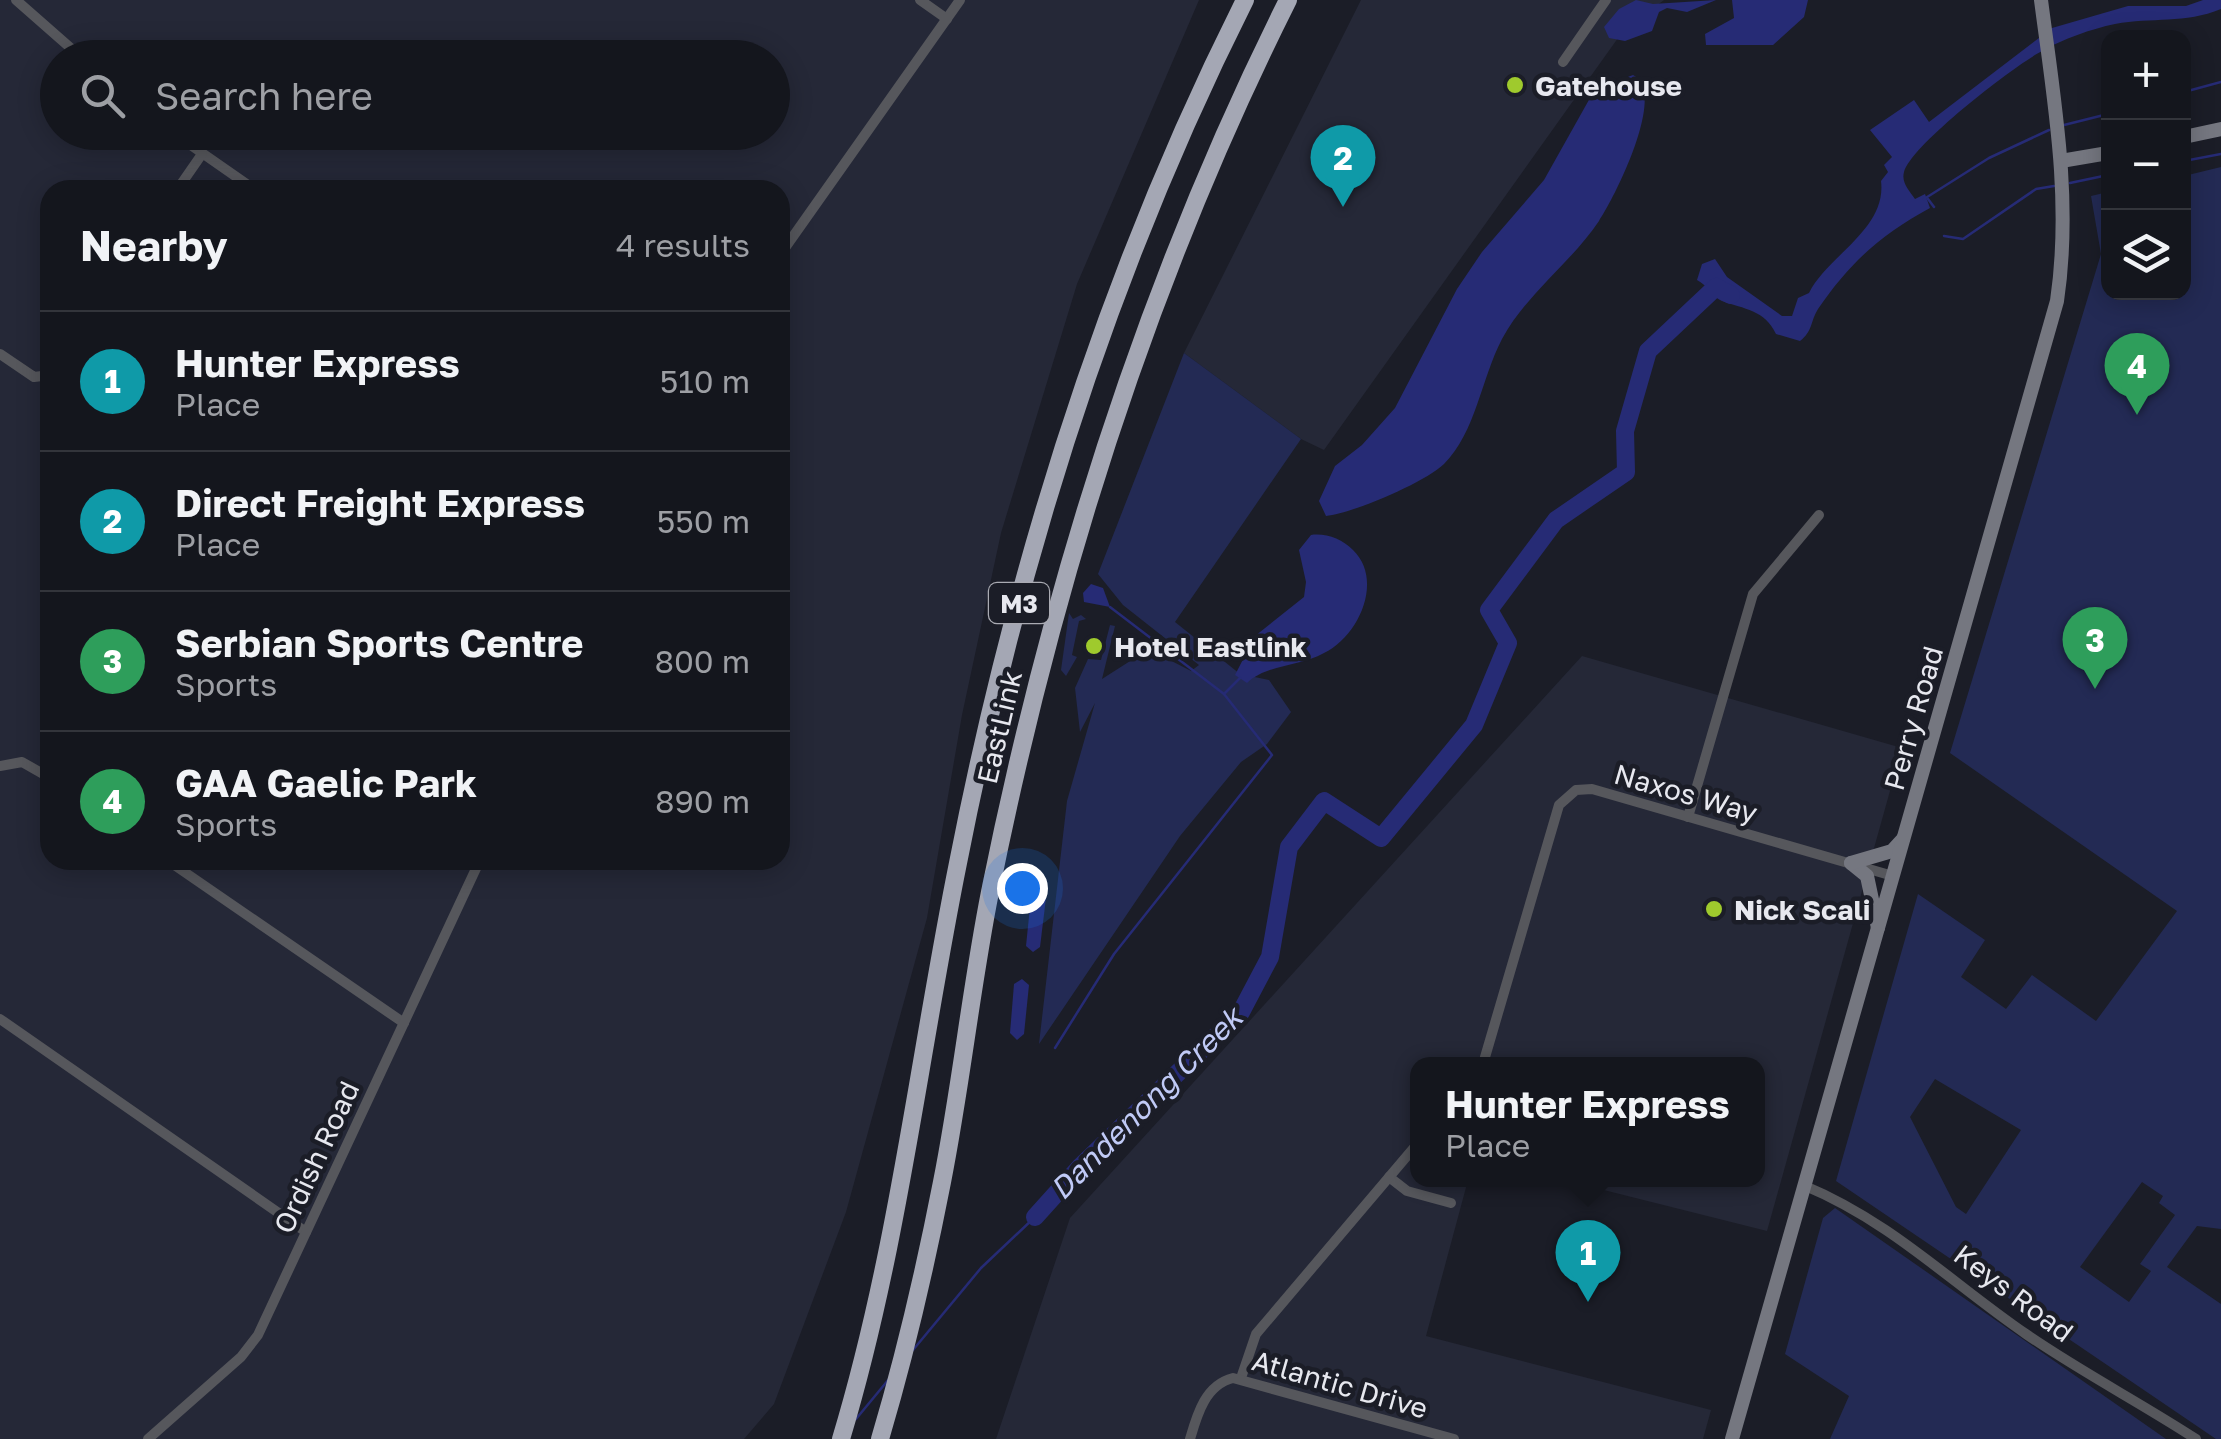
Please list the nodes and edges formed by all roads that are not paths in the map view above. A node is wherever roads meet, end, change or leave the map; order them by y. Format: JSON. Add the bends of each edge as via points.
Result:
{"nodes":[{"id":1,"x":16,"y":0,"type":"edge"},
{"id":2,"x":920,"y":0,"type":"edge"},
{"id":3,"x":960,"y":0,"type":"edge"},
{"id":4,"x":1245,"y":0,"type":"edge"},
{"id":5,"x":1288,"y":0,"type":"edge"},
{"id":6,"x":1606,"y":0,"type":"edge"},
{"id":7,"x":2040,"y":0,"type":"edge"},
{"id":8,"x":947,"y":19,"type":"junction"},
{"id":9,"x":62,"y":40,"type":"edge"},
{"id":10,"x":1563,"y":62,"type":"dead end"},
{"id":11,"x":2221,"y":129,"type":"edge"},
{"id":12,"x":2191,"y":135,"type":"edge"},
{"id":13,"x":197,"y":150,"type":"edge"},
{"id":14,"x":202,"y":154,"type":"junction"},
{"id":15,"x":2101,"y":154,"type":"edge"},
{"id":16,"x":2061,"y":161,"type":"junction"},
{"id":17,"x":185,"y":180,"type":"edge"},
{"id":18,"x":240,"y":180,"type":"edge"},
{"id":19,"x":790,"y":241,"type":"edge"},
{"id":20,"x":0,"y":354,"type":"edge"},
{"id":21,"x":40,"y":376,"type":"edge"},
{"id":22,"x":1819,"y":515,"type":"dead end"},
{"id":23,"x":0,"y":766,"type":"edge"},
{"id":24,"x":40,"y":772,"type":"edge"},
{"id":25,"x":1688,"y":817,"type":"junction"},
{"id":26,"x":1904,"y":838,"type":"junction"},
{"id":27,"x":1850,"y":862,"type":"junction"},
{"id":28,"x":181,"y":870,"type":"edge"},
{"id":29,"x":475,"y":870,"type":"edge"},
{"id":30,"x":1893,"y":876,"type":"junction"},
{"id":31,"x":1878,"y":930,"type":"junction"},
{"id":32,"x":0,"y":1019,"type":"edge"},
{"id":33,"x":404,"y":1024,"type":"junction"},
{"id":34,"x":1485,"y":1057,"type":"edge"},
{"id":35,"x":1410,"y":1152,"type":"edge"},
{"id":36,"x":1389,"y":1176,"type":"junction"},
{"id":37,"x":1803,"y":1186,"type":"junction"},
{"id":38,"x":1451,"y":1203,"type":"dead end"},
{"id":39,"x":306,"y":1232,"type":"junction"},
{"id":40,"x":1241,"y":1378,"type":"junction"},
{"id":41,"x":148,"y":1439,"type":"edge"},
{"id":42,"x":841,"y":1439,"type":"edge"},
{"id":43,"x":880,"y":1439,"type":"edge"},
{"id":44,"x":1190,"y":1439,"type":"edge"},
{"id":45,"x":1454,"y":1439,"type":"edge"},
{"id":46,"x":1732,"y":1439,"type":"edge"},
{"id":47,"x":2196,"y":1439,"type":"edge"}],
"edges":[{"from":1,"to":9,"type":"street"},
{"from":2,"to":8,"type":"street"},
{"from":3,"to":8,"type":"street"},
{"from":4,"to":42,"type":"highway","name":"EastLink","number":"M3","via":[[1116,302],[1035,548],[958,864],[892,1236]]},
{"from":5,"to":43,"type":"highway","name":"EastLink","number":"M3","via":[[1155,307],[1060,595],[990,894],[943,1181]]},
{"from":6,"to":10,"type":"street"},
{"from":7,"to":16,"type":"main road","name":"Perry Road"},
{"from":8,"to":19,"type":"street"},
{"from":11,"to":12,"type":"main road"},
{"from":13,"to":14,"type":"street"},
{"from":14,"to":17,"type":"street"},
{"from":14,"to":18,"type":"street"},
{"from":15,"to":16,"type":"main road"},
{"from":16,"to":26,"type":"main road","name":"Perry Road","via":[[2064,240],[2050,334]]},
{"from":20,"to":21,"type":"street"},
{"from":22,"to":25,"type":"street","via":[[1753,594]]},
{"from":23,"to":24,"type":"street","via":[[22,762]]},
{"from":25,"to":27,"type":"street","name":"Naxos Way"},
{"from":25,"to":34,"type":"street","name":"Naxos Way","via":[[1592,789],[1565,796]]},
{"from":26,"to":27,"type":"main road","via":[[1892,851]]},
{"from":26,"to":30,"type":"main road","name":"Perry Road"},
{"from":27,"to":30,"type":"street","name":"Naxos Way"},
{"from":27,"to":31,"type":"main road","via":[[1867,876]]},
{"from":28,"to":33,"type":"street"},
{"from":29,"to":33,"type":"street","name":"Ordish Road"},
{"from":30,"to":31,"type":"main road","name":"Perry Road"},
{"from":31,"to":37,"type":"main road","name":"Perry Road"},
{"from":32,"to":39,"type":"street"},
{"from":33,"to":39,"type":"street","name":"Ordish Road"},
{"from":35,"to":36,"type":"street"},
{"from":36,"to":38,"type":"street","via":[[1407,1191]]},
{"from":36,"to":40,"type":"street","via":[[1256,1334]]},
{"from":37,"to":46,"type":"main road","name":"Perry Road"},
{"from":37,"to":47,"type":"street","name":"Keys Road","via":[[1918,1250],[2026,1334]]},
{"from":39,"to":41,"type":"street","name":"Ordish Road","via":[[258,1335]]},
{"from":40,"to":44,"type":"street","name":"Atlantic Drive","via":[[1216,1385]]},
{"from":40,"to":45,"type":"street","name":"Atlantic Drive"}]}
